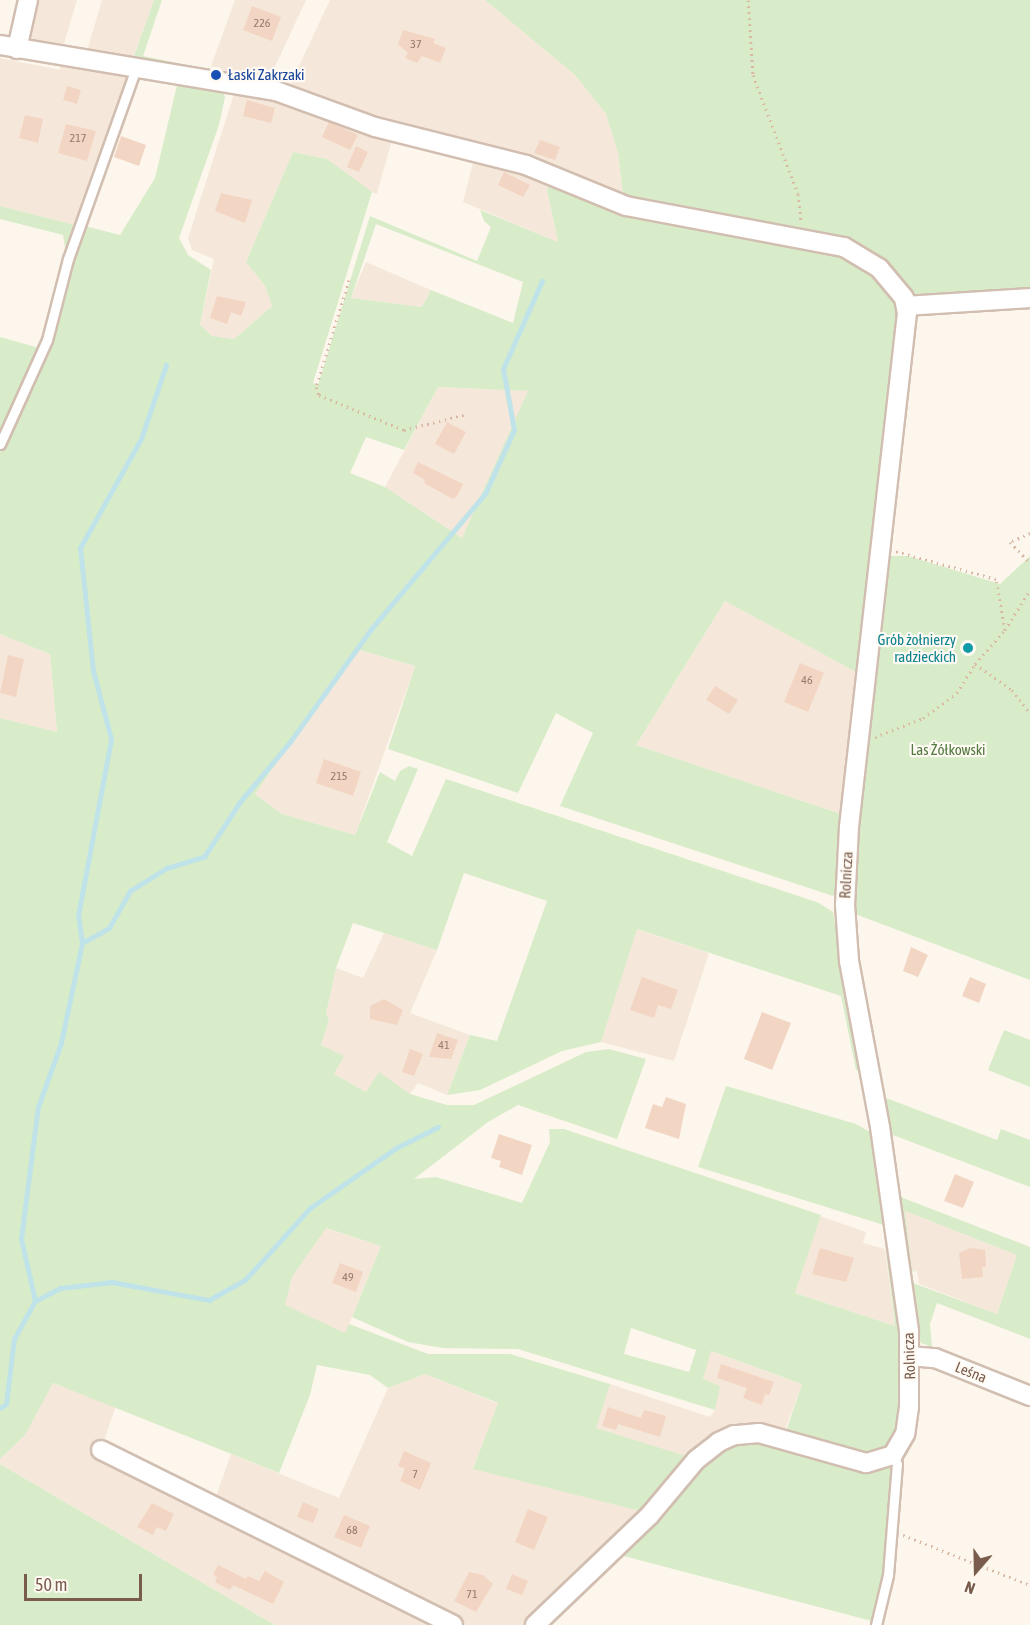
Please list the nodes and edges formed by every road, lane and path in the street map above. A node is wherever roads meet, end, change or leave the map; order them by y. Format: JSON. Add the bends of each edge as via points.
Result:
{"nodes":[{"id":1,"x":28,"y":0,"type":"edge"},
{"id":2,"x":748,"y":0,"type":"edge"},
{"id":3,"x":9,"y":47,"type":"edge"},
{"id":4,"x":135,"y":68,"type":"junction"},
{"id":5,"x":807,"y":238,"type":"junction"},
{"id":6,"x":349,"y":280,"type":"dead end"},
{"id":7,"x":1030,"y":298,"type":"edge"},
{"id":8,"x":906,"y":306,"type":"junction"},
{"id":9,"x":467,"y":414,"type":"dead end"},
{"id":10,"x":0,"y":444,"type":"edge"},
{"id":11,"x":1030,"y":533,"type":"edge"},
{"id":12,"x":882,"y":550,"type":"junction"},
{"id":13,"x":1030,"y":563,"type":"edge"},
{"id":14,"x":1030,"y":590,"type":"edge"},
{"id":15,"x":1005,"y":630,"type":"junction"},
{"id":16,"x":975,"y":664,"type":"junction"},
{"id":17,"x":1030,"y":713,"type":"edge"},
{"id":18,"x":859,"y":741,"type":"junction"},
{"id":19,"x":910,"y":1356,"type":"junction"},
{"id":20,"x":1030,"y":1396,"type":"edge"},
{"id":21,"x":101,"y":1450,"type":"dead end"},
{"id":22,"x":892,"y":1455,"type":"junction"},
{"id":23,"x":890,"y":1530,"type":"junction"},
{"id":24,"x":1030,"y":1585,"type":"edge"},
{"id":25,"x":453,"y":1625,"type":"edge"},
{"id":26,"x":535,"y":1625,"type":"edge"},
{"id":27,"x":876,"y":1625,"type":"edge"}],
"edges":[{"from":1,"to":3,"type":"street"},
{"from":2,"to":5,"type":"path","via":[[753,75],[798,194],[799,219]]},
{"from":3,"to":4,"type":"street"},
{"from":4,"to":5,"type":"street","via":[[296,96],[375,127],[526,165],[626,206]]},
{"from":4,"to":10,"type":"lane","via":[[68,259],[47,340]]},
{"from":5,"to":8,"type":"street","via":[[844,247],[867,259],[891,280]]},
{"from":6,"to":9,"type":"path","via":[[316,387],[319,395],[404,430]]},
{"from":7,"to":8,"type":"street"},
{"from":8,"to":12,"type":"street","name":"Rolnicza"},
{"from":11,"to":13,"type":"path","via":[[1010,542]]},
{"from":12,"to":15,"type":"path","via":[[996,579]]},
{"from":12,"to":18,"type":"street","name":"Rolnicza"},
{"from":14,"to":15,"type":"path"},
{"from":15,"to":16,"type":"path"},
{"from":16,"to":17,"type":"path","via":[[1012,690]]},
{"from":16,"to":18,"type":"path","via":[[957,693],[922,718]]},
{"from":18,"to":19,"type":"street","name":"Rolnicza","via":[[845,904],[849,961],[880,1127]]},
{"from":19,"to":20,"type":"street","name":"Leśna","via":[[935,1358]]},
{"from":19,"to":22,"type":"street","name":"Rolnicza","via":[[909,1407],[904,1434]]},
{"from":21,"to":25,"type":"street"},
{"from":22,"to":23,"type":"lane","via":[[897,1464]]},
{"from":22,"to":26,"type":"street","via":[[866,1463],[759,1433],[728,1437],[696,1460],[649,1516]]},
{"from":23,"to":24,"type":"path"},
{"from":23,"to":27,"type":"lane","via":[[888,1575]]}]}
